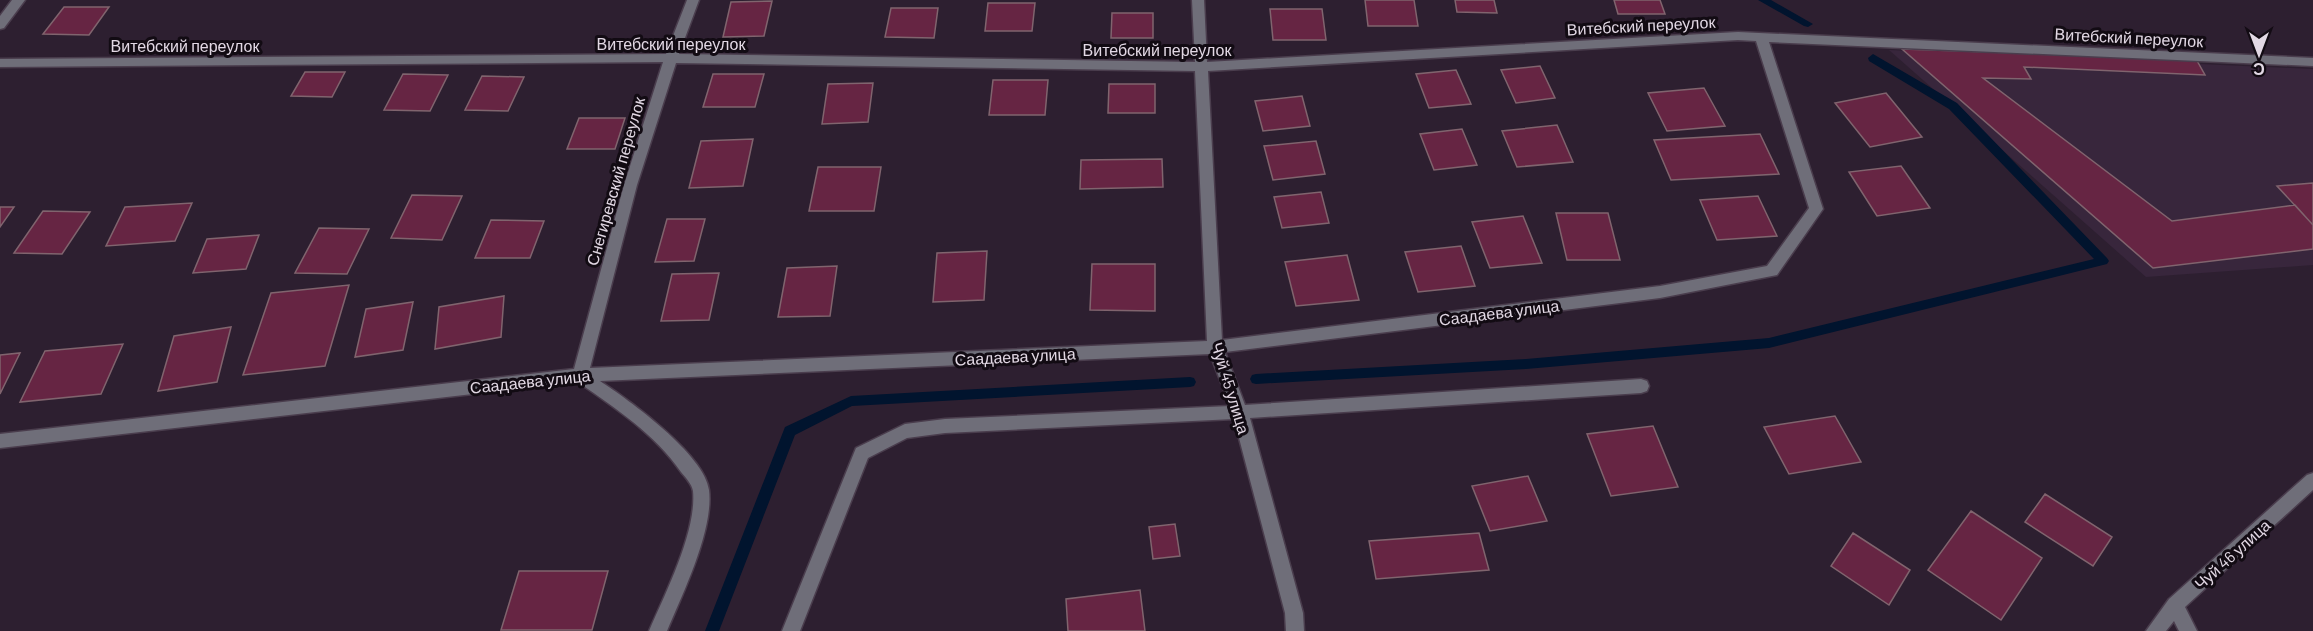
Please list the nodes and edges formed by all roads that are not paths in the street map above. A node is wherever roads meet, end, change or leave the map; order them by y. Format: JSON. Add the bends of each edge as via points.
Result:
{"nodes":[{"id":1,"x":19,"y":0,"type":"edge"},
{"id":2,"x":693,"y":0,"type":"edge"},
{"id":3,"x":1198,"y":0,"type":"edge"},
{"id":4,"x":0,"y":25,"type":"edge"},
{"id":5,"x":1761,"y":37,"type":"junction"},
{"id":6,"x":669,"y":58,"type":"junction"},
{"id":7,"x":2313,"y":62,"type":"edge"},
{"id":8,"x":0,"y":63,"type":"edge"},
{"id":9,"x":1201,"y":68,"type":"junction"},
{"id":10,"x":1215,"y":347,"type":"junction"},
{"id":11,"x":580,"y":375,"type":"junction"},
{"id":12,"x":1641,"y":386,"type":"dead end"},
{"id":13,"x":1240,"y":412,"type":"junction"},
{"id":14,"x":0,"y":441,"type":"edge"},
{"id":15,"x":2313,"y":480,"type":"edge"},
{"id":16,"x":2175,"y":605,"type":"junction"},
{"id":17,"x":658,"y":631,"type":"edge"},
{"id":18,"x":791,"y":631,"type":"edge"},
{"id":19,"x":1295,"y":631,"type":"edge"},
{"id":20,"x":2154,"y":631,"type":"edge"},
{"id":21,"x":2188,"y":631,"type":"edge"}],
"edges":[{"from":1,"to":4,"type":"street"},
{"from":2,"to":6,"type":"street","name":"Снегиревский переулок"},
{"from":3,"to":9,"type":"street","name":"Чуй 45 улица"},
{"from":5,"to":7,"type":"street","name":"Витебский переулок"},
{"from":5,"to":9,"type":"street","name":"Витебский переулок"},
{"from":5,"to":10,"type":"street","name":"Саадаева улица","via":[[1816,209],[1772,271],[1660,292]]},
{"from":6,"to":8,"type":"street","name":"Витебский переулок"},
{"from":6,"to":9,"type":"street","name":"Витебский переулок"},
{"from":6,"to":11,"type":"street","name":"Снегиревский переулок"},
{"from":9,"to":10,"type":"street","name":"Чуй 45 улица"},
{"from":10,"to":11,"type":"street","name":"Саадаева улица"},
{"from":10,"to":13,"type":"street","name":"Чуй 45 улица"},
{"from":11,"to":14,"type":"street","name":"Саадаева улица"},
{"from":11,"to":17,"type":"street","via":[[649,424],[685,462],[702,489],[697,524]]},
{"from":12,"to":13,"type":"street"},
{"from":13,"to":18,"type":"street","via":[[905,431],[862,453]]},
{"from":13,"to":19,"type":"street","name":"Чуй 45 улица","via":[[1294,613]]},
{"from":15,"to":16,"type":"street","name":"Чуй 46 улица"},
{"from":16,"to":20,"type":"street","name":"Чуй 46 улица"},
{"from":16,"to":21,"type":"street"}]}
